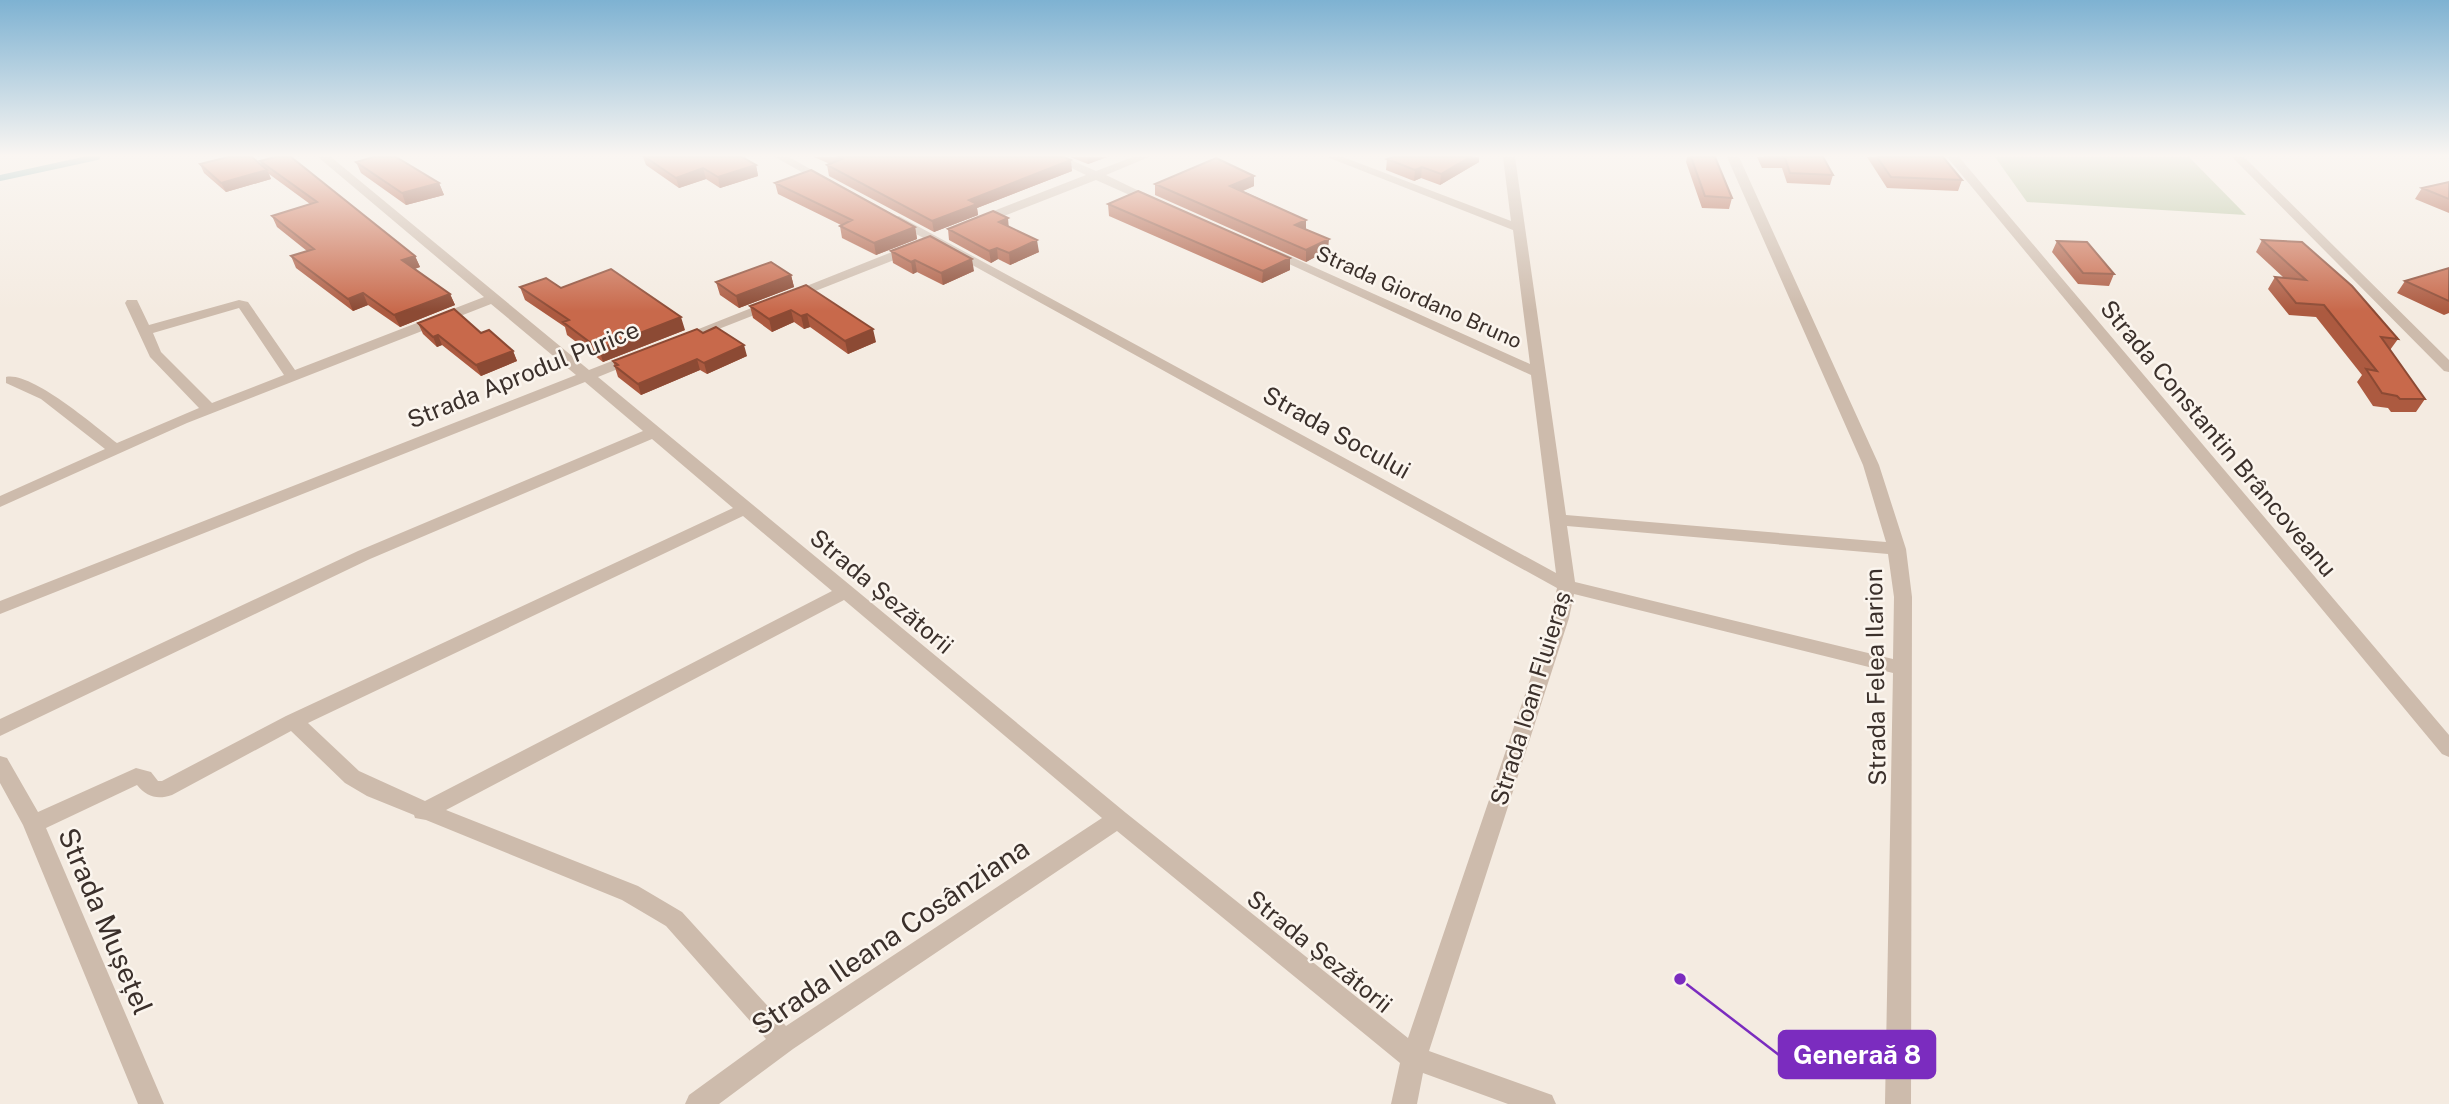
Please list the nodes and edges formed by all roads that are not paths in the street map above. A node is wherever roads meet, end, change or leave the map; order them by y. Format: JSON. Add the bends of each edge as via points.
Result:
{"nodes":[{"id":1,"x":385,"y":209,"type":"edge"},
{"id":2,"x":1013,"y":209,"type":"edge"},
{"id":3,"x":1468,"y":209,"type":"edge"},
{"id":4,"x":1516,"y":209,"type":"edge"},
{"id":5,"x":1756,"y":209,"type":"edge"},
{"id":6,"x":1996,"y":209,"type":"edge"},
{"id":7,"x":2290,"y":209,"type":"edge"},
{"id":8,"x":887,"y":214,"type":"edge"},
{"id":9,"x":1519,"y":228,"type":"junction"},
{"id":10,"x":946,"y":235,"type":"junction"},
{"id":11,"x":1260,"y":248,"type":"edge"},
{"id":12,"x":491,"y":299,"type":"junction"},
{"id":13,"x":132,"y":303,"type":"dead end"},
{"id":14,"x":145,"y":331,"type":"junction"},
{"id":15,"x":2449,"y":368,"type":"edge"},
{"id":16,"x":1536,"y":372,"type":"junction"},
{"id":17,"x":587,"y":375,"type":"junction"},
{"id":18,"x":292,"y":376,"type":"junction"},
{"id":19,"x":11,"y":380,"type":"dead end"},
{"id":20,"x":209,"y":409,"type":"junction"},
{"id":21,"x":654,"y":432,"type":"junction"},
{"id":22,"x":115,"y":449,"type":"junction"},
{"id":23,"x":0,"y":502,"type":"edge"},
{"id":24,"x":744,"y":509,"type":"junction"},
{"id":25,"x":1559,"y":520,"type":"junction"},
{"id":26,"x":1897,"y":548,"type":"junction"},
{"id":27,"x":1567,"y":586,"type":"junction"},
{"id":28,"x":845,"y":592,"type":"junction"},
{"id":29,"x":0,"y":608,"type":"edge"},
{"id":30,"x":1902,"y":668,"type":"junction"},
{"id":31,"x":293,"y":721,"type":"junction"},
{"id":32,"x":0,"y":728,"type":"edge"},
{"id":33,"x":2449,"y":749,"type":"edge"},
{"id":34,"x":0,"y":764,"type":"edge"},
{"id":35,"x":423,"y":812,"type":"junction"},
{"id":36,"x":1118,"y":819,"type":"junction"},
{"id":37,"x":33,"y":824,"type":"junction"},
{"id":38,"x":784,"y":1041,"type":"junction"},
{"id":39,"x":1414,"y":1058,"type":"junction"},
{"id":40,"x":151,"y":1104,"type":"edge"},
{"id":41,"x":698,"y":1104,"type":"edge"},
{"id":42,"x":1404,"y":1104,"type":"edge"},
{"id":43,"x":1543,"y":1104,"type":"edge"},
{"id":44,"x":1898,"y":1104,"type":"edge"}],
"edges":[{"from":1,"to":12,"type":"street","name":"Strada Șezătorii"},
{"from":2,"to":10,"type":"street","name":"Strada Aprodul Purice"},
{"from":3,"to":9,"type":"street"},
{"from":4,"to":9,"type":"street","name":"Strada Ioan Fluieraș"},
{"from":5,"to":26,"type":"street","name":"Strada Felea Ilarion","via":[[1871,465]]},
{"from":6,"to":33,"type":"street","name":"Strada Constantin Brâncoveanu"},
{"from":7,"to":15,"type":"street"},
{"from":8,"to":10,"type":"street","name":"Strada Socului"},
{"from":9,"to":16,"type":"street","name":"Strada Ioan Fluieraș"},
{"from":10,"to":17,"type":"street","name":"Strada Aprodul Purice"},
{"from":10,"to":27,"type":"street","name":"Strada Socului"},
{"from":11,"to":16,"type":"street","name":"Strada Giordano Bruno"},
{"from":12,"to":17,"type":"street","name":"Strada Șezătorii"},
{"from":12,"to":18,"type":"street"},
{"from":13,"to":14,"type":"street"},
{"from":14,"to":18,"type":"street","via":[[243,305]]},
{"from":14,"to":20,"type":"street","via":[[155,354]]},
{"from":16,"to":25,"type":"street","name":"Strada Ioan Fluieraș"},
{"from":17,"to":21,"type":"street","name":"Strada Șezătorii"},
{"from":17,"to":29,"type":"street","name":"Strada Aprodul Purice"},
{"from":18,"to":20,"type":"street"},
{"from":19,"to":22,"type":"street","via":[[46,396]]},
{"from":20,"to":22,"type":"street"},
{"from":21,"to":24,"type":"street","name":"Strada Șezătorii"},
{"from":21,"to":32,"type":"street","via":[[364,555]]},
{"from":22,"to":23,"type":"street"},
{"from":24,"to":28,"type":"street","name":"Strada Șezătorii"},
{"from":24,"to":31,"type":"street"},
{"from":25,"to":26,"type":"street"},
{"from":25,"to":27,"type":"street","name":"Strada Ioan Fluieraș"},
{"from":26,"to":30,"type":"street","name":"Strada Felea Ilarion","via":[[1903,597]]},
{"from":27,"to":30,"type":"street","name":"Strada Socului"},
{"from":27,"to":39,"type":"street","name":"Strada Ioan Fluieraș"},
{"from":28,"to":35,"type":"street"},
{"from":28,"to":36,"type":"street","name":"Strada Șezătorii"},
{"from":30,"to":44,"type":"street","name":"Strada Felea Ilarion"},
{"from":31,"to":35,"type":"street","via":[[352,777]]},
{"from":31,"to":37,"type":"street","via":[[165,789],[153,789],[136,776]]},
{"from":34,"to":37,"type":"street","name":"Strada Mușețel"},
{"from":35,"to":38,"type":"street","via":[[630,893],[674,919]]},
{"from":36,"to":38,"type":"street","name":"Strada Ileana Cosânziana"},
{"from":36,"to":39,"type":"street","name":"Strada Șezătorii"},
{"from":37,"to":40,"type":"street","name":"Strada Mușețel"},
{"from":38,"to":41,"type":"street","name":"Strada Ileana Cosânziana"},
{"from":39,"to":42,"type":"street","name":"Strada Ioan Fluieraș"},
{"from":39,"to":43,"type":"street","name":"Strada Șezătorii"}]}
